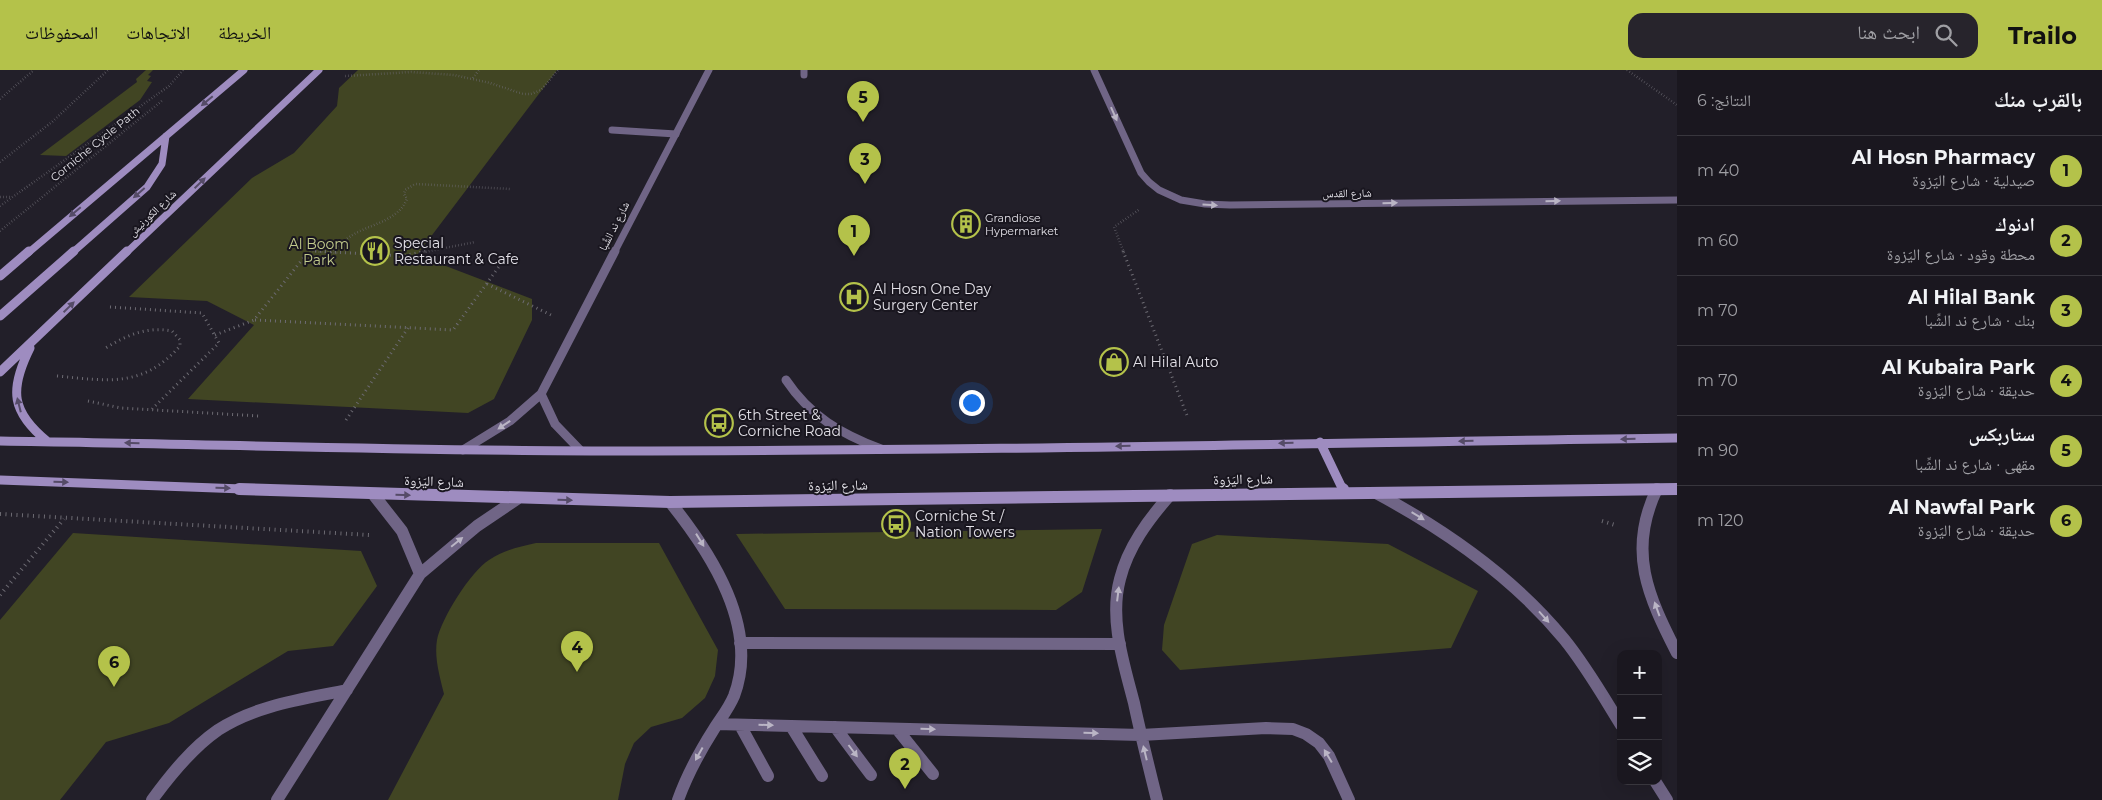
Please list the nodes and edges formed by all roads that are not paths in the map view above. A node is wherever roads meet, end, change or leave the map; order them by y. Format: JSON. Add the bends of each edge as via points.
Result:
{"nodes":[{"id":1,"x":244,"y":70,"type":"edge"},
{"id":2,"x":319,"y":70,"type":"edge"},
{"id":3,"x":709,"y":70,"type":"edge"},
{"id":4,"x":1094,"y":70,"type":"edge"},
{"id":5,"x":612,"y":130,"type":"dead end"},
{"id":6,"x":676,"y":134,"type":"junction"},
{"id":7,"x":166,"y":136,"type":"junction"},
{"id":8,"x":1677,"y":200,"type":"edge"},
{"id":9,"x":0,"y":276,"type":"edge"},
{"id":10,"x":0,"y":316,"type":"edge"},
{"id":11,"x":34,"y":341,"type":"junction"},
{"id":12,"x":0,"y":372,"type":"edge"},
{"id":13,"x":786,"y":380,"type":"dead end"},
{"id":14,"x":541,"y":394,"type":"junction"},
{"id":15,"x":1677,"y":438,"type":"edge"},
{"id":16,"x":0,"y":441,"type":"edge"},
{"id":17,"x":48,"y":442,"type":"junction"},
{"id":18,"x":1320,"y":442,"type":"junction"},
{"id":19,"x":881,"y":449,"type":"junction"},
{"id":20,"x":463,"y":450,"type":"junction"},
{"id":21,"x":580,"y":450,"type":"junction"},
{"id":22,"x":0,"y":480,"type":"edge"},
{"id":23,"x":12,"y":481,"type":"junction"},
{"id":24,"x":0,"y":484,"type":"edge"},
{"id":25,"x":1657,"y":489,"type":"junction"},
{"id":26,"x":1677,"y":489,"type":"edge"},
{"id":27,"x":1344,"y":492,"type":"junction"},
{"id":28,"x":1375,"y":493,"type":"junction"},
{"id":29,"x":373,"y":494,"type":"junction"},
{"id":30,"x":1170,"y":495,"type":"junction"},
{"id":31,"x":517,"y":499,"type":"junction"},
{"id":32,"x":670,"y":502,"type":"junction"},
{"id":33,"x":420,"y":574,"type":"junction"},
{"id":34,"x":740,"y":643,"type":"junction"},
{"id":35,"x":1120,"y":644,"type":"junction"},
{"id":36,"x":1677,"y":653,"type":"edge"},
{"id":37,"x":347,"y":690,"type":"junction"},
{"id":38,"x":1617,"y":718,"type":"edge"},
{"id":39,"x":717,"y":724,"type":"junction"},
{"id":40,"x":740,"y":725,"type":"junction"},
{"id":41,"x":791,"y":726,"type":"junction"},
{"id":42,"x":835,"y":727,"type":"junction"},
{"id":43,"x":897,"y":728,"type":"junction"},
{"id":44,"x":1141,"y":734,"type":"junction"},
{"id":45,"x":933,"y":774,"type":"dead end"},
{"id":46,"x":871,"y":775,"type":"dead end"},
{"id":47,"x":768,"y":776,"type":"dead end"},
{"id":48,"x":822,"y":776,"type":"dead end"},
{"id":49,"x":1658,"y":785,"type":"edge"},
{"id":50,"x":152,"y":800,"type":"edge"},
{"id":51,"x":277,"y":800,"type":"edge"},
{"id":52,"x":678,"y":800,"type":"edge"},
{"id":53,"x":1157,"y":800,"type":"edge"},
{"id":54,"x":1349,"y":800,"type":"edge"},
{"id":55,"x":1667,"y":800,"type":"edge"}],
"edges":[{"from":1,"to":7,"type":"street","one_way":true},
{"from":11,"to":2,"type":"street","name":"شارع الكورنيش","one_way":true},
{"from":3,"to":6,"type":"street","name":"شارع ند الشِّبا"},
{"from":4,"to":8,"type":"street","name":"شارع القدس","one_way":true,"via":[[1141,173],[1153,187],[1189,202],[1216,205]]},
{"from":5,"to":6,"type":"street"},
{"from":6,"to":14,"type":"street","name":"شارع ند الشِّبا"},
{"from":7,"to":9,"type":"street","one_way":true},
{"from":7,"to":10,"type":"street","one_way":true,"via":[[162,164],[147,187]]},
{"from":11,"to":12,"type":"street","name":"شارع الكورنيش"},
{"from":17,"to":11,"type":"street","one_way":true,"via":[[28,426],[18,407],[16,386],[22,364]]},
{"from":13,"to":19,"type":"street","via":[[806,408],[822,420],[859,442]]},
{"from":14,"to":20,"type":"street","name":"شارع ند الشِّبا","one_way":true,"via":[[510,421]]},
{"from":14,"to":21,"type":"street","via":[[555,424]]},
{"from":15,"to":18,"type":"street","one_way":true},
{"from":16,"to":17,"type":"street"},
{"from":20,"to":17,"type":"street","one_way":true},
{"from":18,"to":19,"type":"street","one_way":true},
{"from":18,"to":27,"type":"street"},
{"from":19,"to":21,"type":"street"},
{"from":20,"to":21,"type":"street"},
{"from":22,"to":23,"type":"street","name":"شارع اليَزوة"},
{"from":23,"to":24,"type":"street"},
{"from":23,"to":29,"type":"street","name":"شارع اليَزوة","one_way":true},
{"from":25,"to":26,"type":"street","name":"شارع اليَزوة"},
{"from":25,"to":28,"type":"street","name":"شارع اليَزوة"},
{"from":36,"to":25,"type":"street","one_way":true,"via":[[1656,608],[1643,561],[1642,534],[1647,510]]},
{"from":27,"to":28,"type":"street","name":"شارع اليَزوة"},
{"from":27,"to":30,"type":"street","name":"شارع اليَزوة"},
{"from":28,"to":38,"type":"street","one_way":true,"via":[[1406,508],[1469,549],[1500,574],[1530,602],[1585,666]]},
{"from":29,"to":31,"type":"street","name":"شارع اليَزوة","one_way":true},
{"from":29,"to":33,"type":"street","via":[[406,537]]},
{"from":30,"to":32,"type":"street","name":"شارع اليَزوة"},
{"from":35,"to":30,"type":"street","one_way":true,"via":[[1116,612],[1119,584],[1127,557],[1152,513]]},
{"from":31,"to":32,"type":"street","name":"شارع اليَزوة","one_way":true},
{"from":33,"to":31,"type":"street","one_way":true,"via":[[471,531]]},
{"from":32,"to":34,"type":"street","one_way":true,"via":[[697,535],[714,564],[725,588]]},
{"from":33,"to":37,"type":"street"},
{"from":34,"to":35,"type":"street"},
{"from":34,"to":39,"type":"street","via":[[740,676],[734,696]]},
{"from":35,"to":44,"type":"street"},
{"from":37,"to":50,"type":"street","via":[[246,715],[196,748]]},
{"from":37,"to":51,"type":"street"},
{"from":39,"to":40,"type":"street"},
{"from":39,"to":52,"type":"street","one_way":true},
{"from":40,"to":41,"type":"street","one_way":true},
{"from":40,"to":47,"type":"street"},
{"from":41,"to":42,"type":"street"},
{"from":41,"to":48,"type":"street"},
{"from":42,"to":43,"type":"street"},
{"from":42,"to":46,"type":"street","one_way":true},
{"from":43,"to":44,"type":"street","one_way":true},
{"from":43,"to":45,"type":"street"},
{"from":53,"to":44,"type":"street","one_way":true},
{"from":54,"to":44,"type":"street","one_way":true,"via":[[1329,756],[1319,743],[1293,729]]},
{"from":49,"to":55,"type":"street"}]}
